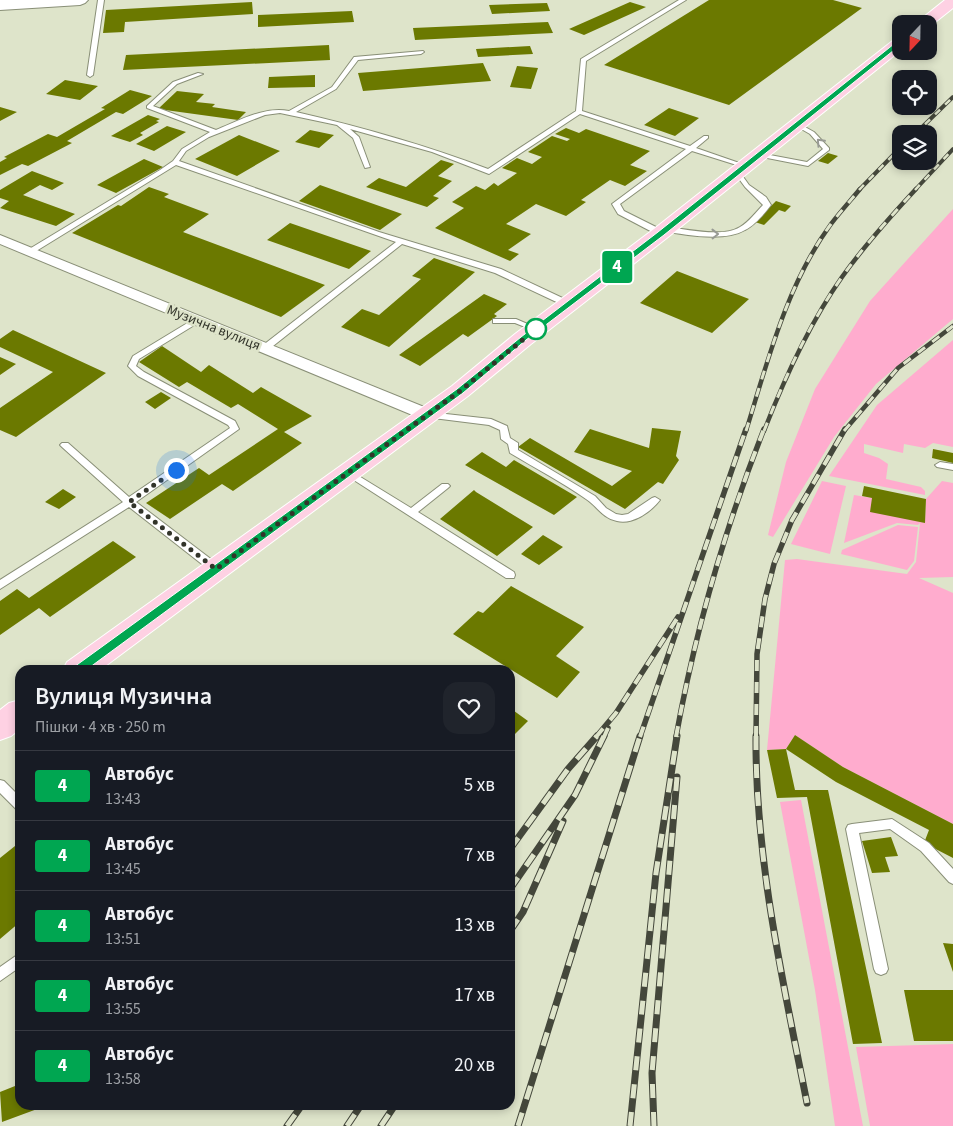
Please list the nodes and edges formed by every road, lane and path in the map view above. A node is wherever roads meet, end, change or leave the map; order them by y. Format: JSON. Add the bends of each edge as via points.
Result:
{"nodes":[{"id":1,"x":80,"y":0,"type":"edge"},
{"id":2,"x":101,"y":0,"type":"edge"},
{"id":3,"x":683,"y":0,"type":"edge"},
{"id":4,"x":953,"y":1,"type":"edge"},
{"id":5,"x":0,"y":5,"type":"edge"},
{"id":6,"x":935,"y":15,"type":"edge"},
{"id":7,"x":892,"y":49,"type":"edge"},
{"id":8,"x":421,"y":52,"type":"dead end"},
{"id":9,"x":200,"y":74,"type":"dead end"},
{"id":10,"x":90,"y":75,"type":"dead end"},
{"id":11,"x":579,"y":112,"type":"junction"},
{"id":12,"x":290,"y":113,"type":"junction"},
{"id":13,"x":339,"y":124,"type":"junction"},
{"id":14,"x":798,"y":125,"type":"junction"},
{"id":15,"x":215,"y":132,"type":"junction"},
{"id":16,"x":706,"y":137,"type":"dead end"},
{"id":17,"x":691,"y":148,"type":"junction"},
{"id":18,"x":175,"y":162,"type":"junction"},
{"id":19,"x":747,"y":164,"type":"junction"},
{"id":20,"x":367,"y":167,"type":"dead end"},
{"id":21,"x":664,"y":231,"type":"junction"},
{"id":22,"x":0,"y":239,"type":"edge"},
{"id":23,"x":402,"y":242,"type":"junction"},
{"id":24,"x":30,"y":251,"type":"junction"},
{"id":25,"x":568,"y":304,"type":"junction"},
{"id":26,"x":197,"y":320,"type":"junction"},
{"id":27,"x":496,"y":320,"type":"dead end"},
{"id":28,"x":535,"y":329,"type":"junction"},
{"id":29,"x":265,"y":348,"type":"junction"},
{"id":30,"x":428,"y":414,"type":"junction"},
{"id":31,"x":65,"y":445,"type":"dead end"},
{"id":32,"x":940,"y":465,"type":"dead end"},
{"id":33,"x":953,"y":467,"type":"edge"},
{"id":34,"x":349,"y":473,"type":"junction"},
{"id":35,"x":445,"y":486,"type":"dead end"},
{"id":36,"x":655,"y":500,"type":"dead end"},
{"id":37,"x":129,"y":502,"type":"junction"},
{"id":38,"x":410,"y":513,"type":"junction"},
{"id":39,"x":216,"y":569,"type":"junction"},
{"id":40,"x":510,"y":575,"type":"dead end"},
{"id":41,"x":0,"y":585,"type":"edge"},
{"id":42,"x":85,"y":665,"type":"edge"},
{"id":43,"x":15,"y":716,"type":"edge"},
{"id":44,"x":0,"y":727,"type":"edge"},
{"id":45,"x":0,"y":785,"type":"edge"},
{"id":46,"x":15,"y":800,"type":"edge"},
{"id":47,"x":953,"y":878,"type":"edge"},
{"id":48,"x":15,"y":963,"type":"edge"},
{"id":49,"x":881,"y":969,"type":"dead end"},
{"id":50,"x":0,"y":976,"type":"edge"}],
"edges":[{"from":1,"to":5,"type":"main road"},
{"from":2,"to":10,"type":"lane"},
{"from":3,"to":11,"type":"lane","via":[[583,60]]},
{"from":4,"to":6,"type":"main road"},
{"from":7,"to":14,"type":"main road"},
{"from":8,"to":12,"type":"lane","via":[[356,58],[334,88]]},
{"from":9,"to":15,"type":"lane","via":[[176,83],[149,107]]},
{"from":11,"to":13,"type":"lane","via":[[489,172],[434,151]]},
{"from":11,"to":17,"type":"lane"},
{"from":12,"to":13,"type":"lane"},
{"from":12,"to":15,"type":"lane","via":[[264,113]]},
{"from":13,"to":20,"type":"lane","via":[[356,136]]},
{"from":14,"to":19,"type":"main road"},
{"from":19,"to":14,"type":"lane","one_way":true,"via":[[808,164],[827,149],[812,133]]},
{"from":15,"to":18,"type":"lane","via":[[184,150]]},
{"from":16,"to":17,"type":"lane"},
{"from":17,"to":19,"type":"lane"},
{"from":17,"to":21,"type":"lane","via":[[616,204],[621,212]]},
{"from":18,"to":23,"type":"lane"},
{"from":18,"to":24,"type":"lane"},
{"from":19,"to":21,"type":"main road"},
{"from":21,"to":19,"type":"lane","one_way":true,"via":[[707,234],[730,233],[743,228],[767,205],[747,186]]},
{"from":21,"to":25,"type":"main road"},
{"from":22,"to":24,"type":"street","name":"Музична вулиця"},
{"from":23,"to":25,"type":"lane","via":[[498,271]]},
{"from":23,"to":29,"type":"lane"},
{"from":24,"to":26,"type":"street","name":"Музична вулиця"},
{"from":25,"to":28,"type":"main road"},
{"from":26,"to":29,"type":"street","name":"Музична вулиця"},
{"from":26,"to":37,"type":"lane","via":[[136,358],[132,366],[232,423],[235,429]]},
{"from":27,"to":28,"type":"lane","via":[[516,321]]},
{"from":28,"to":30,"type":"main road"},
{"from":29,"to":30,"type":"street","name":"Музична вулиця"},
{"from":30,"to":34,"type":"main road"},
{"from":30,"to":36,"type":"lane","via":[[491,422],[504,428],[506,438],[513,443],[513,451],[592,498],[597,506],[614,518],[628,518]]},
{"from":31,"to":37,"type":"lane"},
{"from":32,"to":33,"type":"lane"},
{"from":34,"to":38,"type":"lane"},
{"from":34,"to":39,"type":"main road"},
{"from":35,"to":38,"type":"lane"},
{"from":37,"to":39,"type":"lane"},
{"from":37,"to":41,"type":"lane"},
{"from":38,"to":40,"type":"lane"},
{"from":39,"to":42,"type":"main road"},
{"from":43,"to":44,"type":"main road"},
{"from":45,"to":46,"type":"lane"},
{"from":47,"to":49,"type":"lane","via":[[925,847],[892,824],[852,829]]},
{"from":48,"to":50,"type":"lane"}]}
